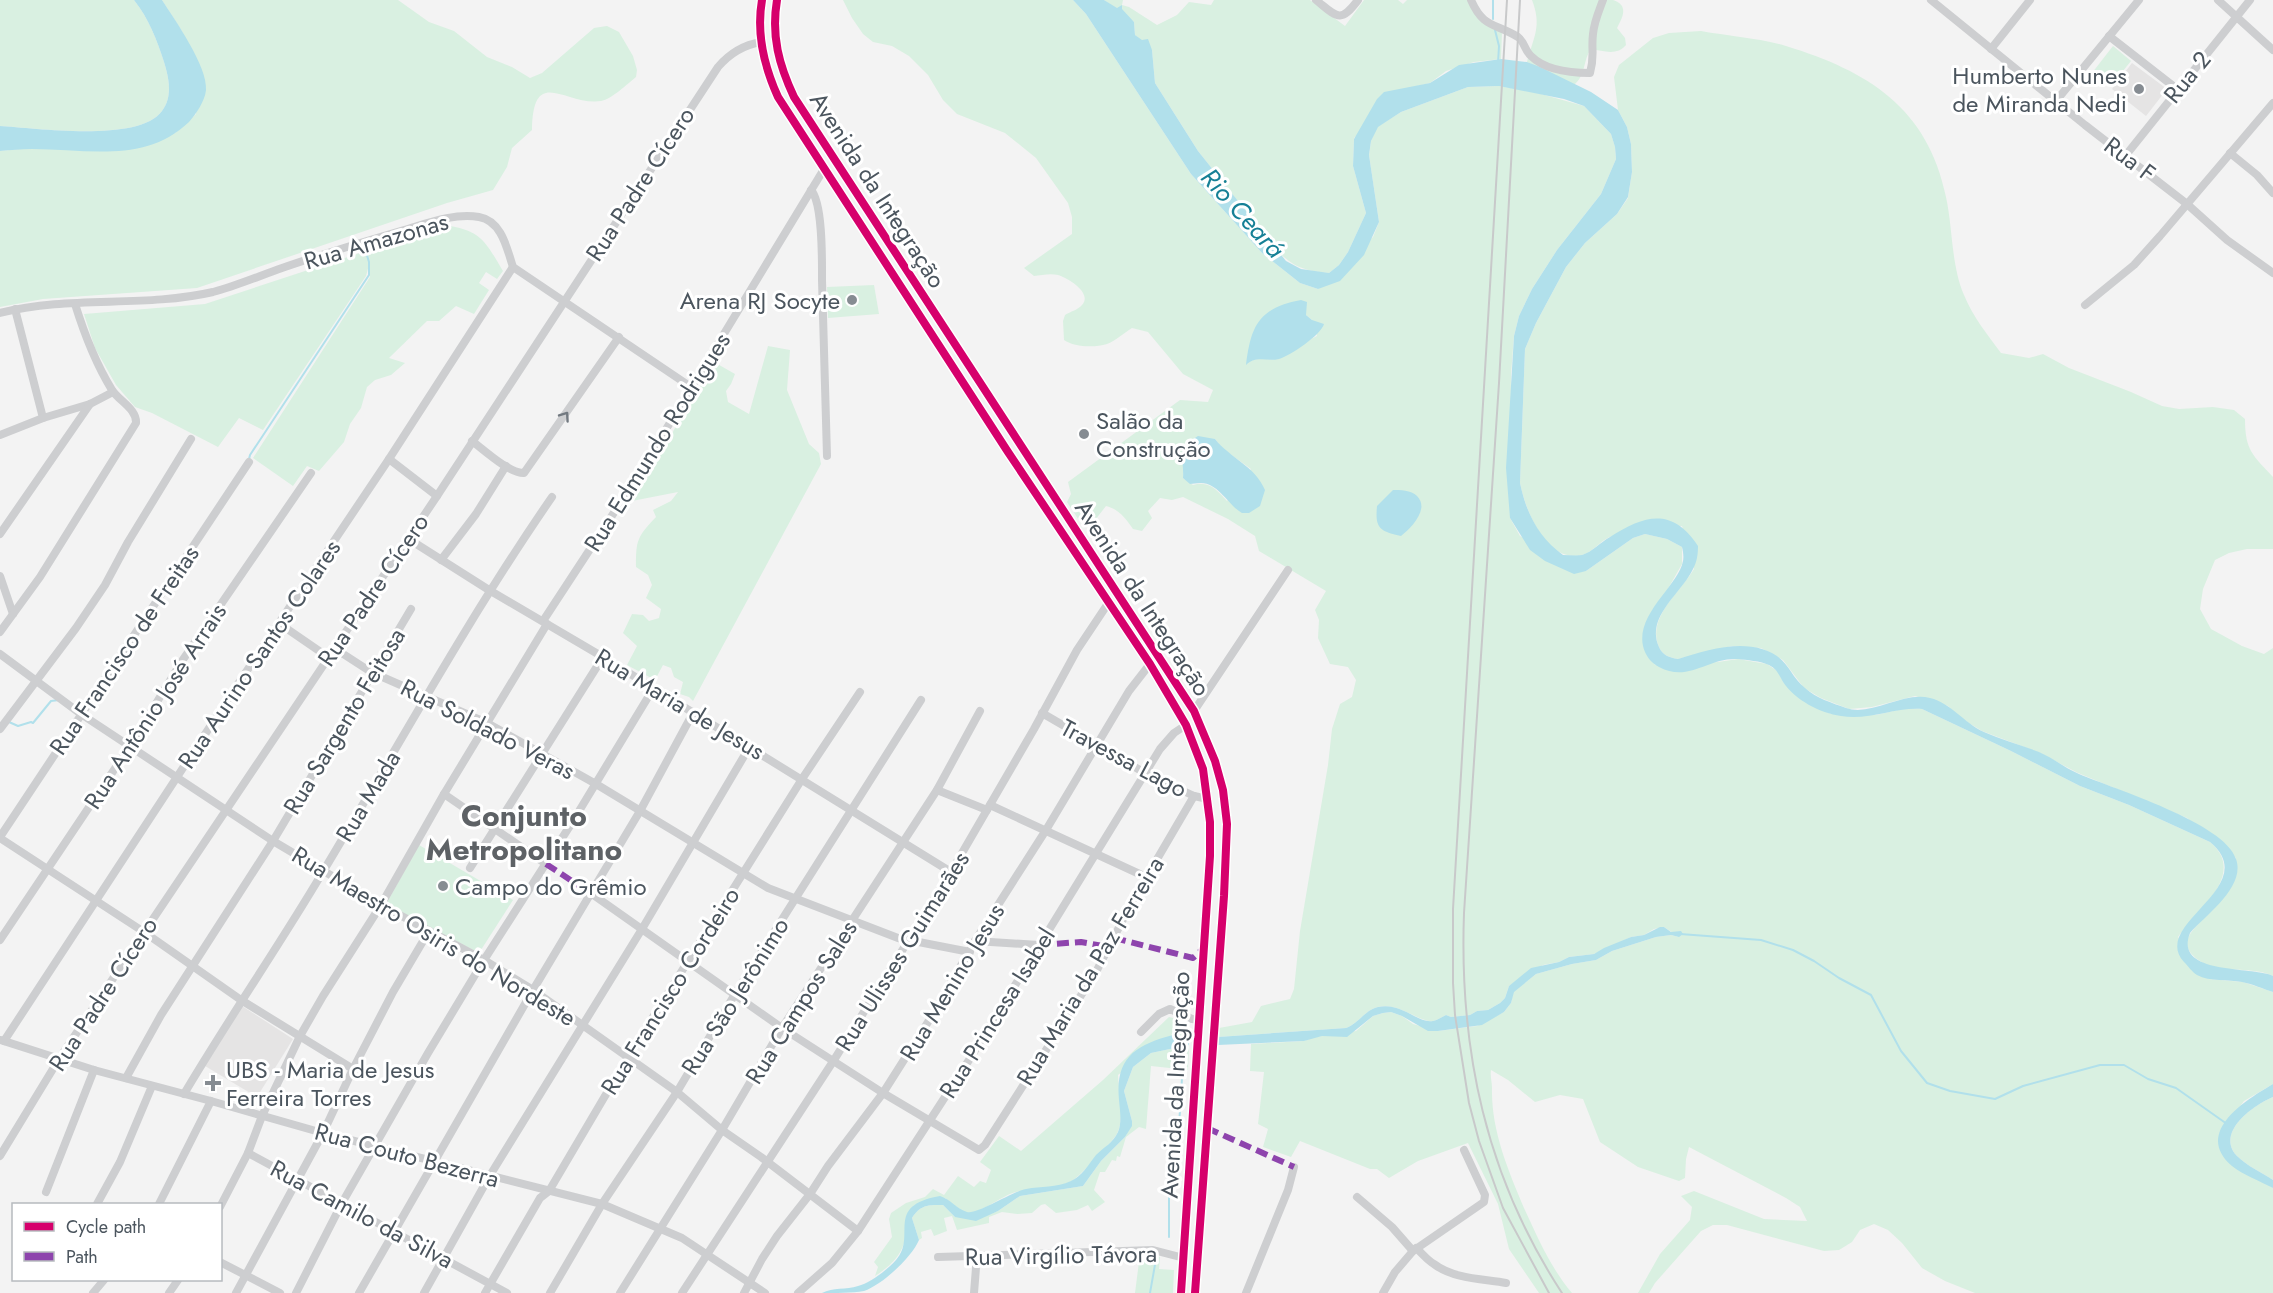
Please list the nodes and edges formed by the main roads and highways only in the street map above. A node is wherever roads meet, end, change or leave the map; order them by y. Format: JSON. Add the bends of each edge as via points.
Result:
{"nodes":[{"id":1,"x":762,"y":0,"type":"edge"},
{"id":2,"x":777,"y":0,"type":"edge"},
{"id":3,"x":820,"y":136,"type":"junction"},
{"id":4,"x":809,"y":145,"type":"junction"},
{"id":5,"x":1069,"y":518,"type":"junction"},
{"id":6,"x":1058,"y":526,"type":"junction"},
{"id":7,"x":1080,"y":536,"type":"junction"},
{"id":8,"x":1069,"y":544,"type":"junction"},
{"id":9,"x":1185,"y":1238,"type":"junction"},
{"id":10,"x":1199,"y":1240,"type":"junction"},
{"id":11,"x":1183,"y":1275,"type":"junction"},
{"id":12,"x":1196,"y":1277,"type":"junction"},
{"id":13,"x":1181,"y":1293,"type":"edge"},
{"id":14,"x":1195,"y":1293,"type":"edge"}],
"edges":[{"from":1,"to":4,"type":"main road","name":"Avenida da Integração","via":[[761,42],[768,76]]},
{"from":2,"to":3,"type":"main road","name":"Avenida da Integração","via":[[774,29],[780,65],[794,97]]},
{"from":3,"to":4,"type":"main road"},
{"from":3,"to":5,"type":"main road","name":"Avenida da Integração"},
{"from":4,"to":6,"type":"main road","name":"Avenida da Integração"},
{"from":5,"to":6,"type":"main road"},
{"from":5,"to":7,"type":"main road","name":"Avenida da Integração"},
{"from":6,"to":8,"type":"main road","name":"Avenida da Integração"},
{"from":7,"to":8,"type":"main road"},
{"from":7,"to":10,"type":"main road","name":"Avenida da Integração","via":[[1194,711],[1223,790],[1227,824],[1223,908]]},
{"from":8,"to":9,"type":"main road","name":"Avenida da Integração","via":[[1150,664],[1186,725],[1203,769],[1210,856]]},
{"from":9,"to":10,"type":"main road"},
{"from":9,"to":11,"type":"main road","name":"Avenida da Integração"},
{"from":10,"to":12,"type":"main road","name":"Avenida da Integração"},
{"from":11,"to":12,"type":"main road"},
{"from":11,"to":13,"type":"main road","name":"Avenida da Integração"},
{"from":12,"to":14,"type":"main road","name":"Avenida da Integração"}]}
